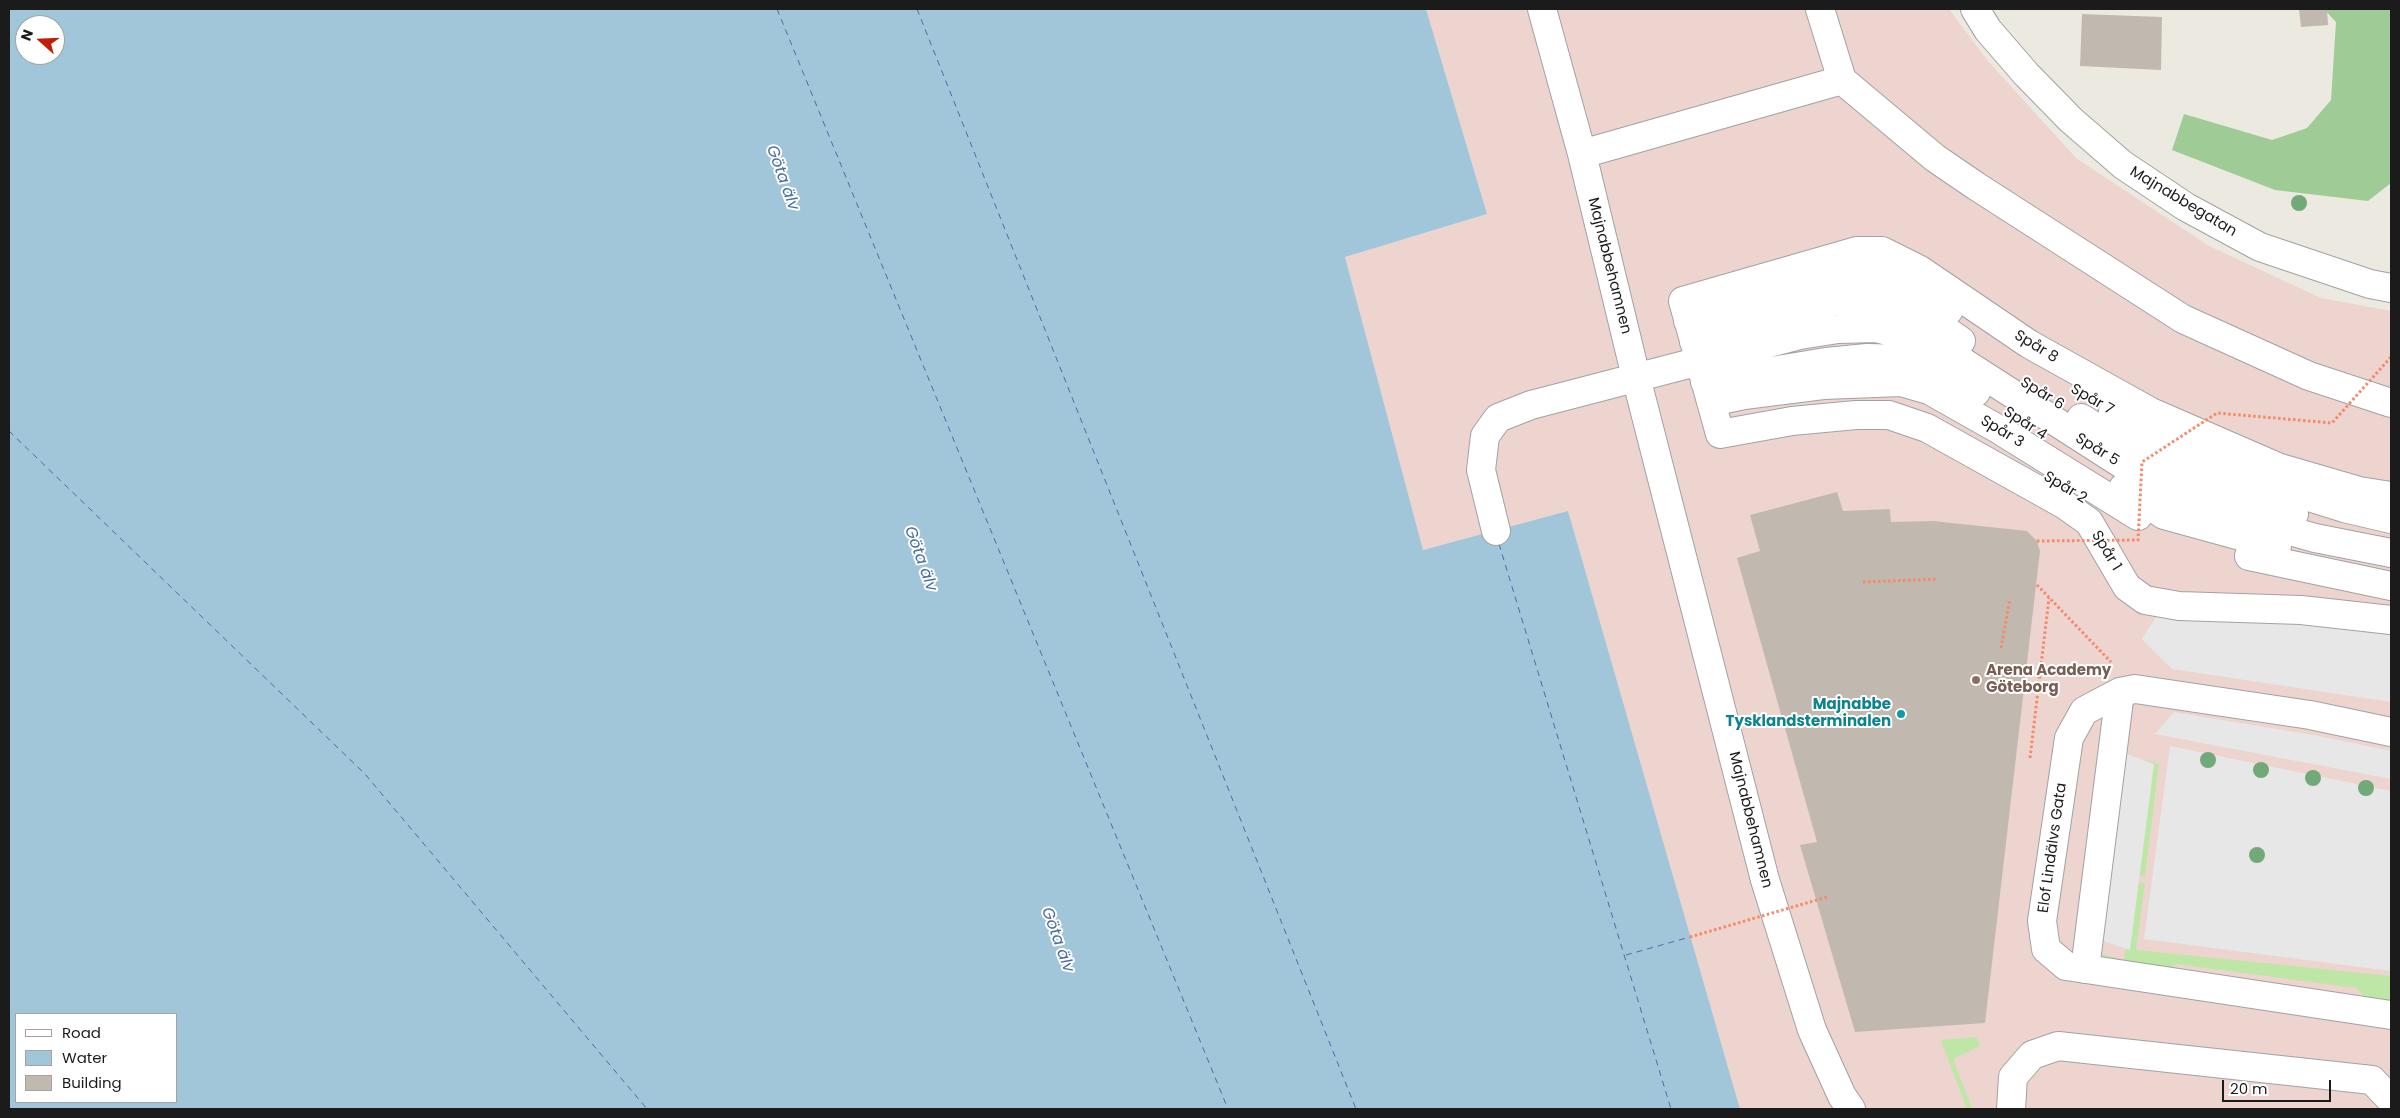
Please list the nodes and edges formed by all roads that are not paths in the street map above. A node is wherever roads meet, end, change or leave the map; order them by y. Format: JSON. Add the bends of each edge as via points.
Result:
{"nodes":[{"id":1,"x":1542,"y":9,"type":"edge"},
{"id":2,"x":1820,"y":9,"type":"edge"},
{"id":3,"x":1975,"y":9,"type":"edge"},
{"id":4,"x":1842,"y":80,"type":"junction"},
{"id":5,"x":1582,"y":154,"type":"junction"},
{"id":6,"x":2391,"y":288,"type":"edge"},
{"id":7,"x":1702,"y":370,"type":"junction"},
{"id":8,"x":1636,"y":377,"type":"junction"},
{"id":9,"x":2391,"y":404,"type":"edge"},
{"id":10,"x":2391,"y":496,"type":"edge"},
{"id":11,"x":2391,"y":519,"type":"edge"},
{"id":12,"x":1496,"y":531,"type":"dead end"},
{"id":13,"x":2391,"y":534,"type":"edge"},
{"id":14,"x":2391,"y":553,"type":"edge"},
{"id":15,"x":2391,"y":569,"type":"edge"},
{"id":16,"x":2391,"y":586,"type":"edge"},
{"id":17,"x":2391,"y":603,"type":"edge"},
{"id":18,"x":2391,"y":620,"type":"edge"},
{"id":19,"x":2120,"y":692,"type":"junction"},
{"id":20,"x":2391,"y":732,"type":"edge"},
{"id":21,"x":2085,"y":969,"type":"junction"},
{"id":22,"x":2391,"y":1015,"type":"edge"},
{"id":23,"x":2391,"y":1100,"type":"edge"},
{"id":24,"x":1851,"y":1109,"type":"edge"},
{"id":25,"x":2011,"y":1109,"type":"edge"}],
"edges":[{"from":1,"to":5,"type":"street","name":"Majnabbehamnen"},
{"from":2,"to":4,"type":"street"},
{"from":3,"to":6,"type":"street","name":"Majnabbegatan","via":[[1988,30],[2026,74],[2071,120],[2130,171],[2186,208],[2260,247]]},
{"from":4,"to":5,"type":"street"},
{"from":4,"to":9,"type":"street","via":[[1936,158],[2183,319],[2308,376]]},
{"from":5,"to":8,"type":"street","name":"Majnabbehamnen"},
{"from":7,"to":8,"type":"street"},
{"from":7,"to":10,"type":"street","name":"Spår 8","via":[[1857,250],[1882,251],[1920,270],[2029,344],[2151,412],[2280,468],[2359,491]]},
{"from":7,"to":11,"type":"street","name":"Spår 7","via":[[1783,292],[1852,274],[1878,277],[1927,296],[2044,372],[2146,430],[2267,484]]},
{"from":7,"to":13,"type":"street","name":"Spår 6","via":[[1820,304],[1866,301],[1892,305],[1944,330],[2110,436],[2225,491],[2310,519]]},
{"from":7,"to":14,"type":"street","name":"Spår 5","via":[[1800,335],[1838,329],[1876,328],[1922,340],[1952,355],[2164,492],[2194,504],[2315,538]]},
{"from":7,"to":15,"type":"street","name":"Spår 4","via":[[1867,358],[1902,359],[1934,368],[2164,515],[2322,557]]},
{"from":7,"to":16,"type":"street","name":"Spår 3","via":[[1744,395],[1901,382],[1929,390],[2169,534],[2233,552]]},
{"from":7,"to":17,"type":"street","name":"Spår 2","via":[[1789,405],[1892,399],[1934,413],[2074,491],[2101,510],[2140,576],[2152,585]]},
{"from":7,"to":18,"type":"street","name":"Spår 1","via":[[1792,421],[1889,415],[1927,428],[2065,505],[2089,522],[2127,587],[2145,600],[2179,606],[2301,610]]},
{"from":8,"to":12,"type":"street","via":[[1531,405],[1498,418],[1484,436],[1481,470]]},
{"from":8,"to":24,"type":"street","name":"Majnabbehamnen","via":[[1765,880],[1812,1030]]},
{"from":19,"to":20,"type":"street","name":"Elof Lindälvs Gata","via":[[2135,689],[2310,715]]},
{"from":19,"to":21,"type":"street"},
{"from":19,"to":21,"type":"street","name":"Elof Lindälvs Gata","via":[[2084,712],[2069,738],[2042,921],[2046,949],[2066,966]]},
{"from":21,"to":22,"type":"street","name":"Elof Lindälvs Gata"},
{"from":23,"to":25,"type":"street","via":[[2372,1080],[2058,1046],[2032,1055],[2014,1077]]}]}
